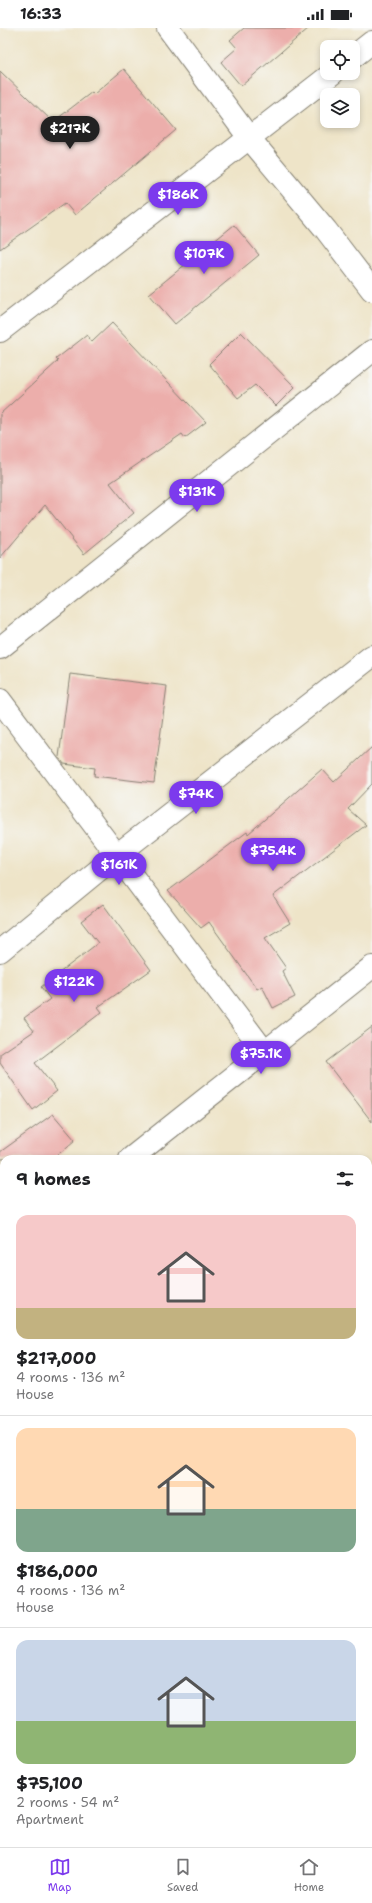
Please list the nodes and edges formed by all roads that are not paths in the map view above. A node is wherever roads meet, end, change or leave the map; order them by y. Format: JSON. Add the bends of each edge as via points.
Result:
{"nodes":[{"id":1,"x":168,"y":28,"type":"edge"},
{"id":2,"x":372,"y":42,"type":"edge"},
{"id":3,"x":360,"y":51,"type":"edge"},
{"id":4,"x":324,"y":80,"type":"edge"},
{"id":5,"x":250,"y":139,"type":"junction"},
{"id":6,"x":372,"y":290,"type":"edge"},
{"id":7,"x":0,"y":331,"type":"edge"},
{"id":8,"x":372,"y":351,"type":"edge"},
{"id":9,"x":0,"y":648,"type":"edge"},
{"id":10,"x":372,"y":656,"type":"edge"},
{"id":11,"x":0,"y":700,"type":"edge"},
{"id":12,"x":117,"y":855,"type":"junction"},
{"id":13,"x":0,"y":951,"type":"edge"},
{"id":14,"x":372,"y":967,"type":"edge"},
{"id":15,"x":264,"y":1051,"type":"junction"},
{"id":16,"x":135,"y":1155,"type":"edge"}],
"edges":[{"from":1,"to":5,"type":"street"},
{"from":2,"to":3,"type":"street"},
{"from":4,"to":5,"type":"street"},
{"from":5,"to":6,"type":"street"},
{"from":5,"to":7,"type":"street"},
{"from":8,"to":9,"type":"street"},
{"from":10,"to":12,"type":"street"},
{"from":11,"to":12,"type":"street"},
{"from":12,"to":13,"type":"street"},
{"from":12,"to":15,"type":"street"},
{"from":14,"to":15,"type":"street"},
{"from":15,"to":16,"type":"street"}]}
